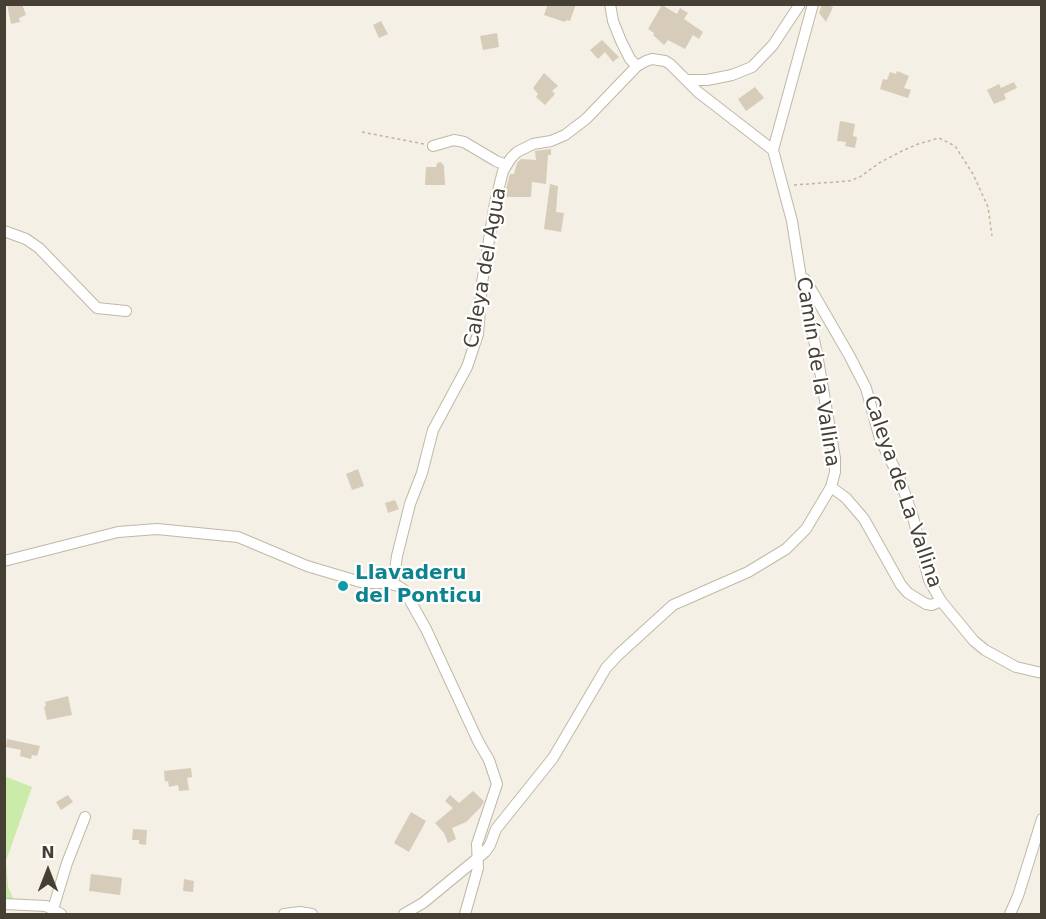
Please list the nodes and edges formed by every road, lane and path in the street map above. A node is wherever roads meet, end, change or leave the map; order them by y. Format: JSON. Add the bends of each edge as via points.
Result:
{"nodes":[{"id":1,"x":610,"y":4,"type":"edge"},
{"id":2,"x":800,"y":4,"type":"edge"},
{"id":3,"x":813,"y":4,"type":"edge"},
{"id":4,"x":637,"y":66,"type":"junction"},
{"id":5,"x":686,"y":80,"type":"junction"},
{"id":6,"x":362,"y":132,"type":"dead end"},
{"id":7,"x":433,"y":146,"type":"joint"},
{"id":8,"x":774,"y":150,"type":"junction"},
{"id":9,"x":506,"y":165,"type":"junction"},
{"id":10,"x":784,"y":186,"type":"junction"},
{"id":11,"x":4,"y":231,"type":"edge"},
{"id":12,"x":992,"y":236,"type":"dead end"},
{"id":13,"x":800,"y":272,"type":"junction"},
{"id":14,"x":126,"y":311,"type":"dead end"},
{"id":15,"x":831,"y":487,"type":"junction"},
{"id":16,"x":4,"y":561,"type":"edge"},
{"id":17,"x":393,"y":584,"type":"junction"},
{"id":18,"x":940,"y":601,"type":"junction"},
{"id":19,"x":1041,"y":674,"type":"edge"},
{"id":20,"x":85,"y":817,"type":"dead end"},
{"id":21,"x":1041,"y":819,"type":"edge"},
{"id":22,"x":477,"y":859,"type":"junction"},
{"id":23,"x":4,"y":904,"type":"edge"},
{"id":24,"x":57,"y":912,"type":"edge"},
{"id":25,"x":284,"y":915,"type":"edge"},
{"id":26,"x":312,"y":915,"type":"edge"},
{"id":27,"x":404,"y":915,"type":"edge"},
{"id":28,"x":465,"y":915,"type":"edge"},
{"id":29,"x":1010,"y":915,"type":"edge"}],
"edges":[{"from":1,"to":4,"type":"street","via":[[612,21]]},
{"from":2,"to":5,"type":"street","via":[[752,68],[707,80]]},
{"from":3,"to":8,"type":"street","name":"Camín de la Vallina"},
{"from":4,"to":5,"type":"street","via":[[646,61],[665,61]]},
{"from":4,"to":9,"type":"street","name":"Caleya del Agua","via":[[578,126],[558,139],[525,147]]},
{"from":5,"to":8,"type":"street"},
{"from":6,"to":7,"type":"path"},
{"from":7,"to":9,"type":"street","via":[[454,140],[464,142]]},
{"from":8,"to":10,"type":"street","name":"Camín de la Vallina"},
{"from":9,"to":17,"type":"street","name":"Caleya del Agua","via":[[485,259],[478,334],[467,367],[433,430],[410,504]]},
{"from":10,"to":12,"type":"path","via":[[849,181],[891,156],[939,138],[955,146],[974,174],[988,207]]},
{"from":10,"to":13,"type":"street","name":"Camín de la Vallina"},
{"from":11,"to":14,"type":"street","via":[[39,248],[97,308]]},
{"from":13,"to":15,"type":"street","name":"Camín de la Vallina","via":[[835,459]]},
{"from":13,"to":18,"type":"street","name":"Caleya de La Vallina","via":[[866,388],[880,439],[898,477],[915,523],[929,580]]},
{"from":15,"to":18,"type":"street","via":[[864,519],[908,593],[926,604]]},
{"from":15,"to":22,"type":"street","name":"Camín de la Vallina","via":[[806,529],[786,549],[748,572],[673,605],[618,655],[606,668],[553,758],[502,820],[490,845]]},
{"from":16,"to":17,"type":"street","via":[[118,532],[157,529],[238,537],[307,566],[364,583]]},
{"from":17,"to":22,"type":"street","via":[[409,596],[495,775],[497,788],[477,844]]},
{"from":18,"to":19,"type":"street","name":"Caleya de La Vallina","via":[[985,650],[1016,667]]},
{"from":20,"to":24,"type":"street","via":[[71,852]]},
{"from":21,"to":29,"type":"street"},
{"from":22,"to":27,"type":"street","name":"Camín de la Vallina"},
{"from":22,"to":28,"type":"street","via":[[476,878]]},
{"from":23,"to":24,"type":"street","via":[[46,906]]},
{"from":25,"to":26,"type":"street"}]}
